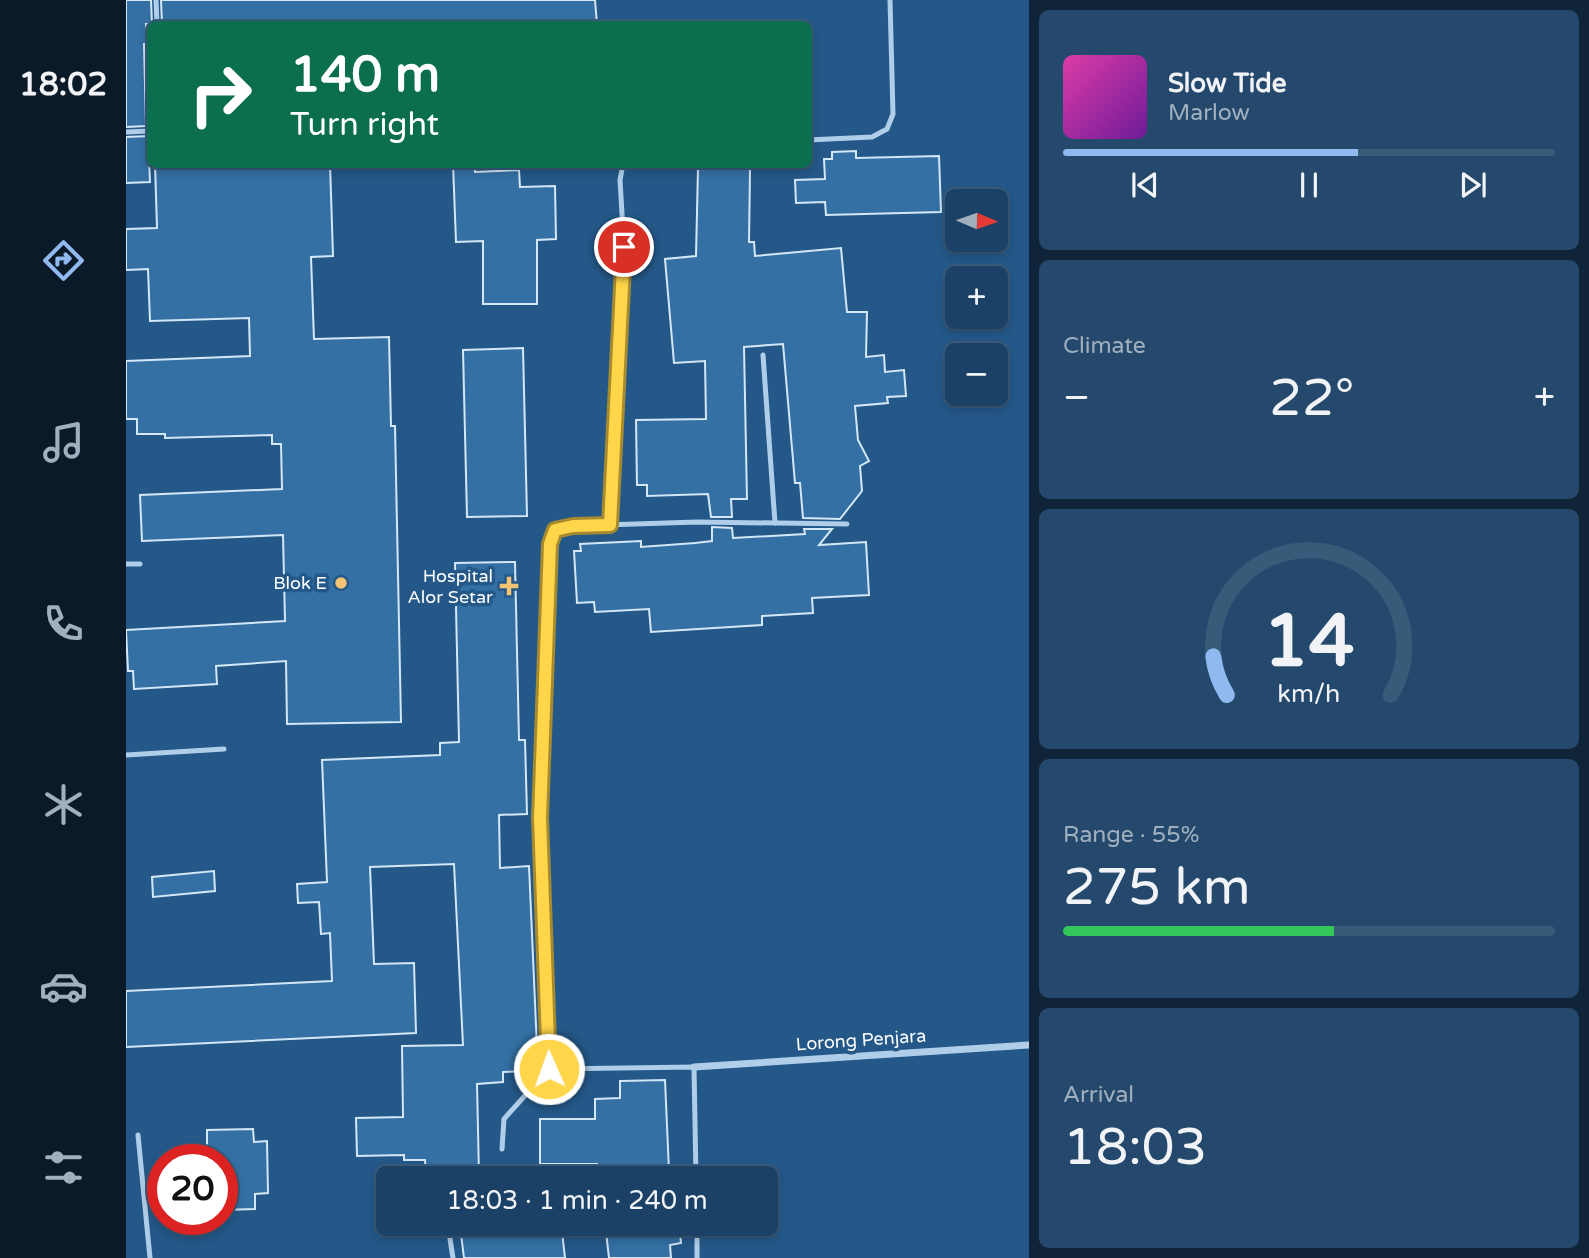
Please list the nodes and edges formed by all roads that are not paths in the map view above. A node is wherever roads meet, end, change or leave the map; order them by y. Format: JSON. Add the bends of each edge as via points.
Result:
{"nodes":[{"id":1,"x":156,"y":0,"type":"edge"},
{"id":2,"x":890,"y":0,"type":"edge"},
{"id":3,"x":157,"y":21,"type":"edge"},
{"id":4,"x":147,"y":131,"type":"edge"},
{"id":5,"x":126,"y":132,"type":"edge"},
{"id":6,"x":812,"y":139,"type":"edge"},
{"id":7,"x":622,"y":168,"type":"edge"},
{"id":8,"x":763,"y":355,"type":"dead end"},
{"id":9,"x":775,"y":523,"type":"junction"},
{"id":10,"x":847,"y":524,"type":"dead end"},
{"id":11,"x":610,"y":525,"type":"junction"},
{"id":12,"x":126,"y":564,"type":"edge"},
{"id":13,"x":140,"y":564,"type":"dead end"},
{"id":14,"x":224,"y":749,"type":"dead end"},
{"id":15,"x":126,"y":755,"type":"edge"},
{"id":16,"x":1029,"y":1045,"type":"edge"},
{"id":17,"x":694,"y":1067,"type":"junction"},
{"id":18,"x":549,"y":1069,"type":"junction"},
{"id":19,"x":138,"y":1135,"type":"dead end"},
{"id":20,"x":502,"y":1149,"type":"dead end"},
{"id":21,"x":696,"y":1166,"type":"edge"},
{"id":22,"x":696,"y":1236,"type":"edge"},
{"id":23,"x":450,"y":1239,"type":"dead end"},
{"id":24,"x":150,"y":1258,"type":"edge"},
{"id":25,"x":453,"y":1258,"type":"edge"},
{"id":26,"x":697,"y":1258,"type":"edge"}],
"edges":[{"from":1,"to":3,"type":"lane"},
{"from":2,"to":6,"type":"lane","via":[[893,114],[887,129],[872,137]]},
{"from":4,"to":5,"type":"lane"},
{"from":7,"to":11,"type":"lane","via":[[624,247]]},
{"from":8,"to":9,"type":"lane"},
{"from":9,"to":10,"type":"lane"},
{"from":9,"to":11,"type":"lane"},
{"from":11,"to":18,"type":"lane","via":[[555,530],[550,544],[540,818]]},
{"from":12,"to":13,"type":"lane"},
{"from":14,"to":15,"type":"lane"},
{"from":16,"to":17,"type":"street","name":"Lorong Penjara"},
{"from":17,"to":18,"type":"lane"},
{"from":17,"to":21,"type":"lane"},
{"from":18,"to":20,"type":"lane","via":[[504,1119]]},
{"from":19,"to":24,"type":"lane"},
{"from":22,"to":26,"type":"lane"},
{"from":23,"to":25,"type":"lane"}]}
